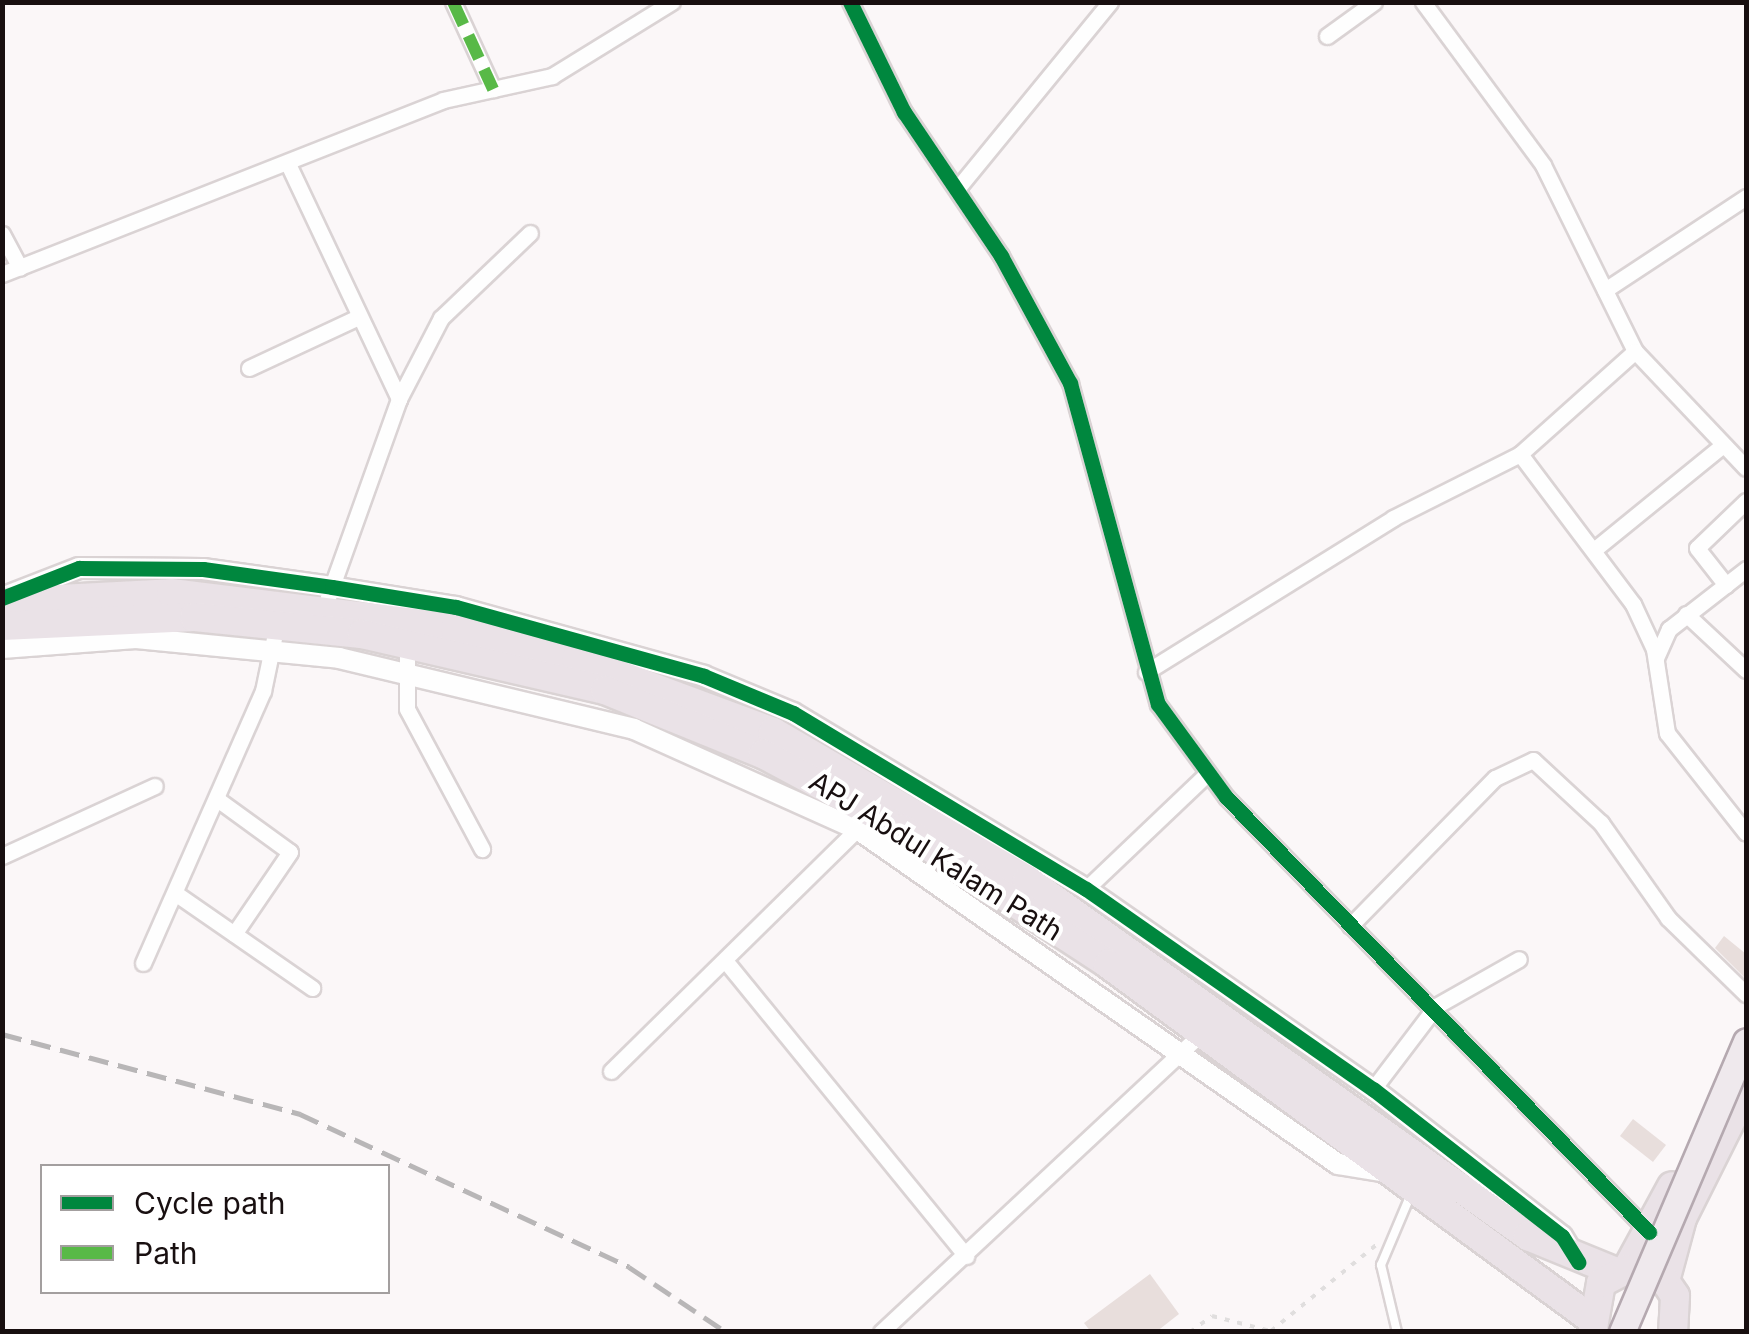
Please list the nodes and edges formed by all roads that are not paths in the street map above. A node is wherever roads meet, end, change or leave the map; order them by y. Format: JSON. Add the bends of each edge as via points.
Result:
{"nodes":[{"id":1,"x":453,"y":2,"type":"edge"},
{"id":2,"x":672,"y":2,"type":"edge"},
{"id":3,"x":850,"y":2,"type":"edge"},
{"id":4,"x":1110,"y":2,"type":"edge"},
{"id":5,"x":1374,"y":2,"type":"edge"},
{"id":6,"x":1424,"y":2,"type":"edge"},
{"id":7,"x":1328,"y":36,"type":"dead end"},
{"id":8,"x":493,"y":89,"type":"junction"},
{"id":9,"x":289,"y":166,"type":"junction"},
{"id":10,"x":957,"y":188,"type":"junction"},
{"id":11,"x":1746,"y":197,"type":"edge"},
{"id":12,"x":530,"y":233,"type":"dead end"},
{"id":13,"x":2,"y":234,"type":"edge"},
{"id":14,"x":20,"y":268,"type":"junction"},
{"id":15,"x":2,"y":274,"type":"edge"},
{"id":16,"x":1605,"y":290,"type":"junction"},
{"id":17,"x":356,"y":318,"type":"junction"},
{"id":18,"x":1635,"y":351,"type":"junction"},
{"id":19,"x":249,"y":368,"type":"dead end"},
{"id":20,"x":399,"y":399,"type":"junction"},
{"id":21,"x":1724,"y":444,"type":"junction"},
{"id":22,"x":1520,"y":454,"type":"junction"},
{"id":23,"x":1746,"y":468,"type":"edge"},
{"id":24,"x":1746,"y":501,"type":"edge"},
{"id":25,"x":1595,"y":549,"type":"junction"},
{"id":26,"x":1746,"y":568,"type":"edge"},
{"id":27,"x":1726,"y":585,"type":"junction"},
{"id":28,"x":328,"y":598,"type":"junction"},
{"id":29,"x":2,"y":600,"type":"edge"},
{"id":30,"x":278,"y":614,"type":"junction"},
{"id":31,"x":1686,"y":614,"type":"junction"},
{"id":32,"x":2,"y":626,"type":"edge"},
{"id":33,"x":59,"y":632,"type":"junction"},
{"id":34,"x":407,"y":642,"type":"junction"},
{"id":35,"x":2,"y":648,"type":"edge"},
{"id":36,"x":273,"y":655,"type":"junction"},
{"id":37,"x":1656,"y":658,"type":"junction"},
{"id":38,"x":1746,"y":670,"type":"edge"},
{"id":39,"x":1146,"y":672,"type":"junction"},
{"id":40,"x":402,"y":673,"type":"junction"},
{"id":41,"x":716,"y":748,"type":"junction"},
{"id":42,"x":1208,"y":774,"type":"junction"},
{"id":43,"x":155,"y":786,"type":"dead end"},
{"id":44,"x":217,"y":799,"type":"junction"},
{"id":45,"x":865,"y":821,"type":"junction"},
{"id":46,"x":1746,"y":833,"type":"edge"},
{"id":47,"x":482,"y":849,"type":"dead end"},
{"id":48,"x":2,"y":856,"type":"edge"},
{"id":49,"x":175,"y":893,"type":"junction"},
{"id":50,"x":1078,"y":900,"type":"junction"},
{"id":51,"x":1350,"y":926,"type":"junction"},
{"id":52,"x":234,"y":934,"type":"junction"},
{"id":53,"x":1519,"y":960,"type":"dead end"},
{"id":54,"x":143,"y":963,"type":"dead end"},
{"id":55,"x":728,"y":964,"type":"junction"},
{"id":56,"x":312,"y":988,"type":"dead end"},
{"id":57,"x":1746,"y":994,"type":"edge"},
{"id":58,"x":1436,"y":1006,"type":"junction"},
{"id":59,"x":1746,"y":1022,"type":"edge"},
{"id":60,"x":1254,"y":1025,"type":"junction"},
{"id":61,"x":1746,"y":1041,"type":"edge"},
{"id":62,"x":1195,"y":1042,"type":"junction"},
{"id":63,"x":611,"y":1071,"type":"dead end"},
{"id":64,"x":1373,"y":1089,"type":"junction"},
{"id":65,"x":1746,"y":1090,"type":"edge"},
{"id":66,"x":1408,"y":1180,"type":"junction"},
{"id":67,"x":1649,"y":1232,"type":"junction"},
{"id":68,"x":966,"y":1256,"type":"junction"},
{"id":69,"x":1578,"y":1262,"type":"junction"},
{"id":70,"x":1622,"y":1270,"type":"junction"},
{"id":71,"x":1665,"y":1281,"type":"junction"},
{"id":72,"x":1592,"y":1325,"type":"edge"},
{"id":73,"x":881,"y":1332,"type":"edge"},
{"id":74,"x":1397,"y":1332,"type":"edge"},
{"id":75,"x":1622,"y":1332,"type":"edge"},
{"id":76,"x":1673,"y":1332,"type":"edge"}],
"edges":[{"from":1,"to":8,"type":"street"},
{"from":2,"to":8,"type":"street","via":[[552,76]]},
{"from":3,"to":10,"type":"street","via":[[904,112]]},
{"from":4,"to":10,"type":"street"},
{"from":5,"to":7,"type":"street"},
{"from":6,"to":16,"type":"street","via":[[1543,165]]},
{"from":8,"to":9,"type":"street","via":[[443,100]]},
{"from":9,"to":14,"type":"street"},
{"from":9,"to":17,"type":"street"},
{"from":10,"to":39,"type":"street","via":[[1070,383]]},
{"from":11,"to":16,"type":"street"},
{"from":12,"to":20,"type":"street","via":[[441,318]]},
{"from":13,"to":14,"type":"street"},
{"from":14,"to":15,"type":"street"},
{"from":16,"to":18,"type":"street"},
{"from":17,"to":19,"type":"street"},
{"from":17,"to":20,"type":"street"},
{"from":18,"to":21,"type":"street"},
{"from":18,"to":22,"type":"street"},
{"from":20,"to":28,"type":"street"},
{"from":21,"to":23,"type":"street"},
{"from":21,"to":25,"type":"street"},
{"from":22,"to":25,"type":"street"},
{"from":22,"to":39,"type":"street","via":[[1392,518]]},
{"from":24,"to":27,"type":"street","via":[[1697,548]]},
{"from":25,"to":37,"type":"street","via":[[1634,604]]},
{"from":26,"to":27,"type":"street"},
{"from":27,"to":31,"type":"street"},
{"from":28,"to":29,"type":"street","via":[[203,569],[78,568]]},
{"from":28,"to":30,"type":"highway","name":"APJ Abdul Kalam Path"},
{"from":28,"to":50,"type":"highway","name":"APJ Abdul Kalam Path","via":[[576,659],[773,732],[906,789]]},
{"from":29,"to":30,"type":"highway","name":"APJ Abdul Kalam Path","via":[[171,593]]},
{"from":30,"to":33,"type":"highway","name":"APJ Abdul Kalam Path","via":[[143,616]]},
{"from":30,"to":34,"type":"highway","name":"APJ Abdul Kalam Path"},
{"from":30,"to":36,"type":"street"},
{"from":31,"to":37,"type":"street"},
{"from":31,"to":38,"type":"street"},
{"from":32,"to":33,"type":"highway","name":"APJ Abdul Kalam Path"},
{"from":33,"to":35,"type":"street"},
{"from":33,"to":36,"type":"street"},
{"from":34,"to":40,"type":"street"},
{"from":34,"to":41,"type":"highway","name":"APJ Abdul Kalam Path","via":[[605,690]]},
{"from":36,"to":40,"type":"street"},
{"from":36,"to":44,"type":"street"},
{"from":37,"to":46,"type":"street","via":[[1667,732]]},
{"from":39,"to":42,"type":"street"},
{"from":40,"to":41,"type":"street"},
{"from":40,"to":47,"type":"street","via":[[420,737]]},
{"from":41,"to":45,"type":"highway","name":"APJ Abdul Kalam Path"},
{"from":42,"to":50,"type":"street"},
{"from":42,"to":51,"type":"street"},
{"from":43,"to":48,"type":"street"},
{"from":44,"to":49,"type":"street"},
{"from":44,"to":52,"type":"street","via":[[290,852]]},
{"from":45,"to":55,"type":"street"},
{"from":45,"to":62,"type":"highway","name":"APJ Abdul Kalam Path"},
{"from":49,"to":52,"type":"street"},
{"from":49,"to":54,"type":"street"},
{"from":50,"to":60,"type":"highway","name":"APJ Abdul Kalam Path"},
{"from":51,"to":57,"type":"street","via":[[1495,778],[1532,760],[1601,823],[1668,918]]},
{"from":51,"to":58,"type":"street"},
{"from":52,"to":56,"type":"street"},
{"from":53,"to":58,"type":"street"},
{"from":55,"to":63,"type":"street"},
{"from":55,"to":68,"type":"street"},
{"from":58,"to":64,"type":"street"},
{"from":58,"to":67,"type":"street","via":[[1593,1184]]},
{"from":59,"to":67,"type":"highway"},
{"from":60,"to":64,"type":"street"},
{"from":60,"to":69,"type":"highway","name":"APJ Abdul Kalam Path"},
{"from":61,"to":75,"type":"main road","bridge":true},
{"from":62,"to":66,"type":"highway","name":"APJ Abdul Kalam Path"},
{"from":62,"to":68,"type":"street"},
{"from":64,"to":69,"type":"street","via":[[1562,1236]]},
{"from":65,"to":71,"type":"highway","via":[[1682,1218]]},
{"from":66,"to":72,"type":"highway","name":"APJ Abdul Kalam Path"},
{"from":66,"to":74,"type":"lane","via":[[1385,1242]]},
{"from":67,"to":70,"type":"highway"},
{"from":68,"to":73,"type":"street"},
{"from":69,"to":70,"type":"highway","name":"APJ Abdul Kalam Path"},
{"from":70,"to":71,"type":"highway","name":"APJ Abdul Kalam Path"},
{"from":70,"to":72,"type":"highway","via":[[1592,1300]]},
{"from":71,"to":76,"type":"highway","via":[[1675,1296]]}]}
